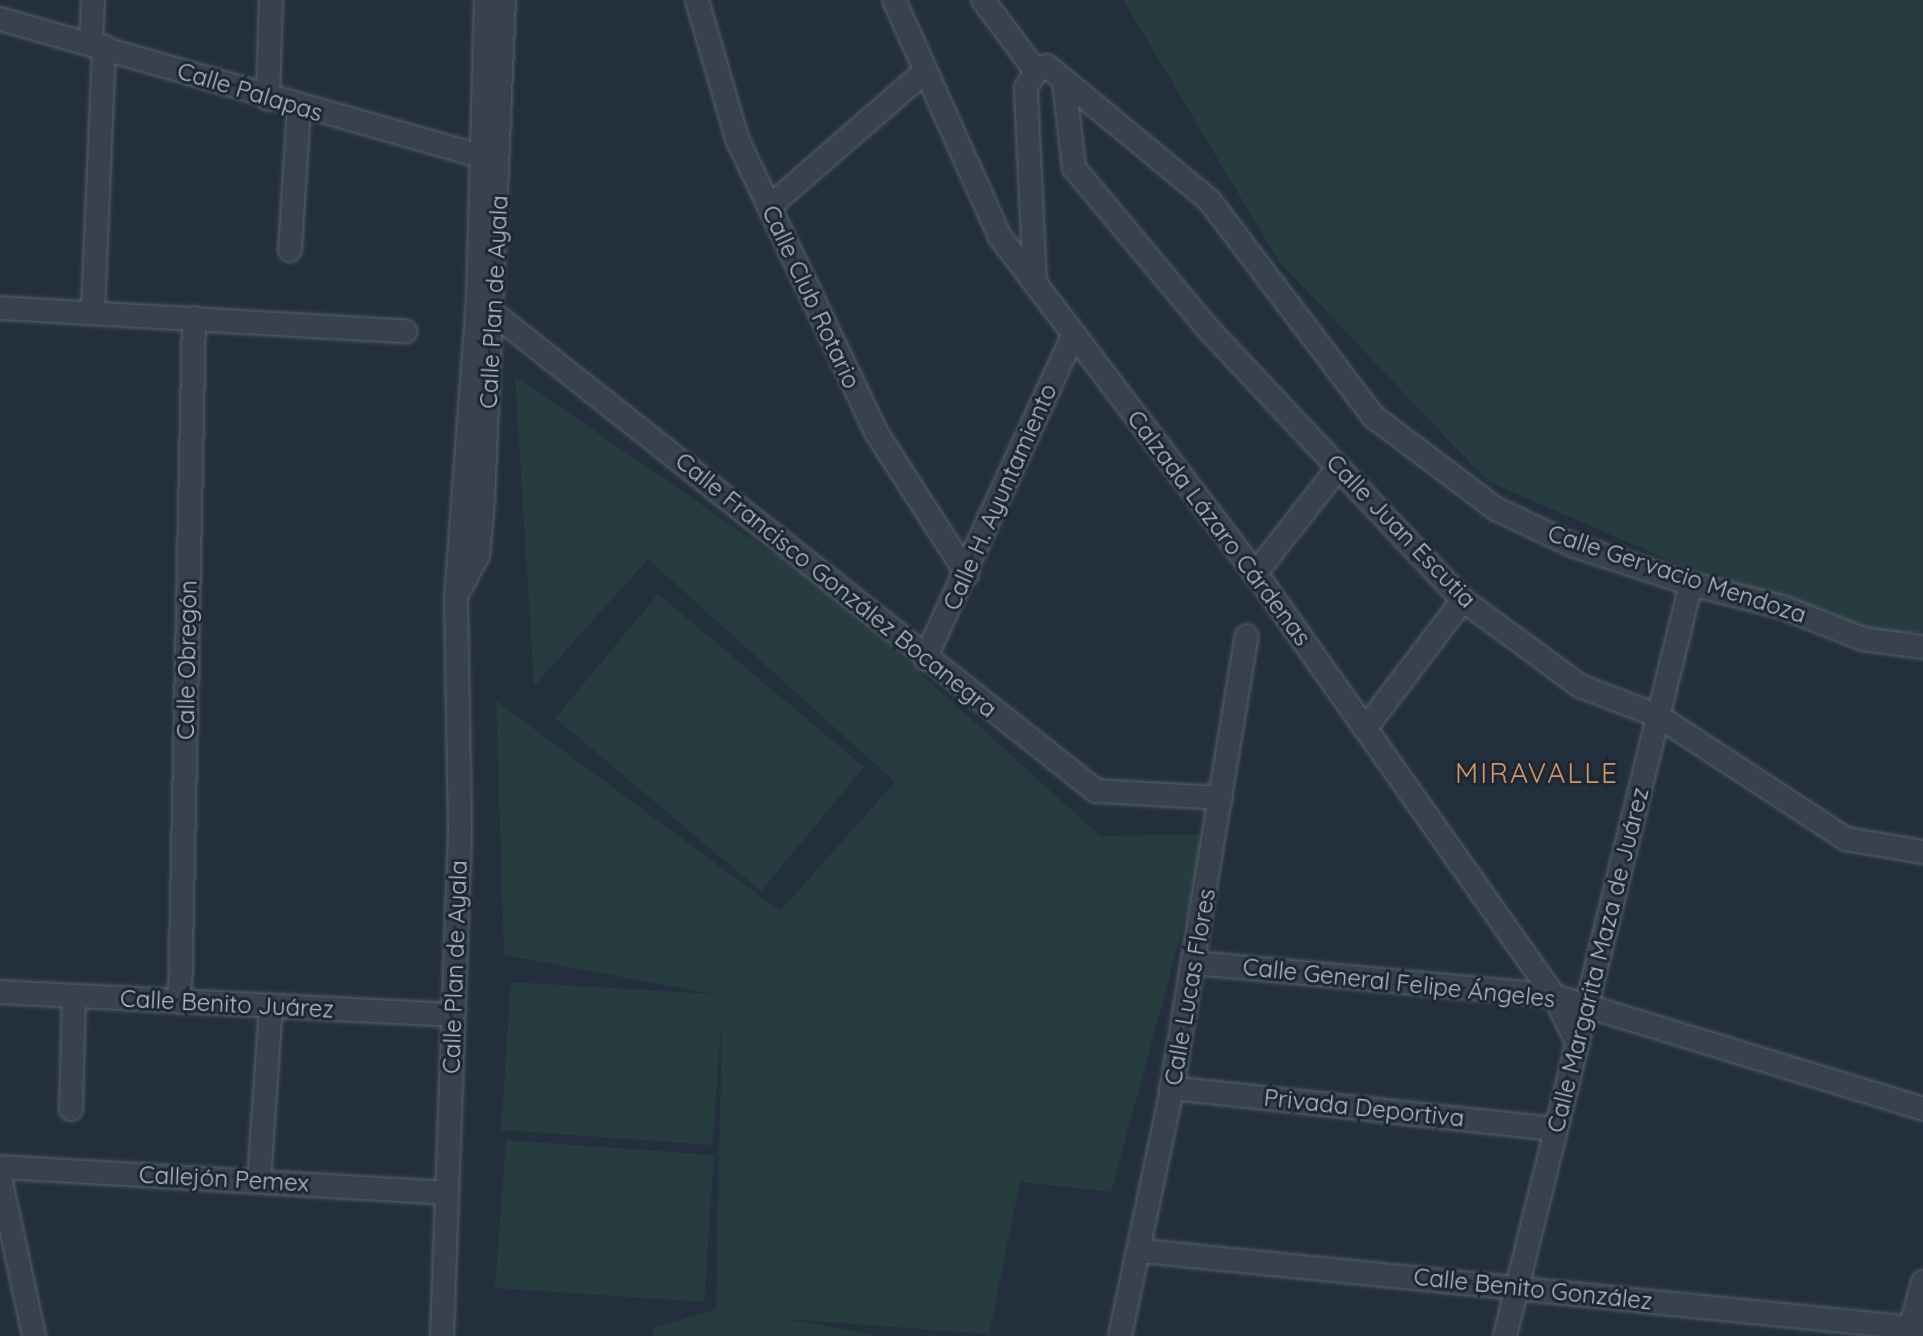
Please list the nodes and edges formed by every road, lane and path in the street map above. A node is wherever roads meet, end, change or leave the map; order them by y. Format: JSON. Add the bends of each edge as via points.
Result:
{"nodes":[{"id":1,"x":93,"y":0,"type":"edge"},
{"id":2,"x":271,"y":0,"type":"edge"},
{"id":3,"x":486,"y":0,"type":"edge"},
{"id":4,"x":504,"y":0,"type":"edge"},
{"id":5,"x":697,"y":0,"type":"edge"},
{"id":6,"x":894,"y":0,"type":"edge"},
{"id":7,"x":983,"y":0,"type":"edge"},
{"id":8,"x":0,"y":19,"type":"edge"},
{"id":9,"x":97,"y":44,"type":"junction"},
{"id":10,"x":1036,"y":71,"type":"junction"},
{"id":11,"x":923,"y":73,"type":"junction"},
{"id":12,"x":1064,"y":81,"type":"junction"},
{"id":13,"x":268,"y":99,"type":"junction"},
{"id":14,"x":299,"y":108,"type":"junction"},
{"id":15,"x":492,"y":160,"type":"junction"},
{"id":16,"x":769,"y":207,"type":"junction"},
{"id":17,"x":290,"y":250,"type":"dead end"},
{"id":18,"x":1035,"y":282,"type":"junction"},
{"id":19,"x":487,"y":307,"type":"junction"},
{"id":20,"x":0,"y":308,"type":"edge"},
{"id":21,"x":93,"y":311,"type":"junction"},
{"id":22,"x":194,"y":318,"type":"junction"},
{"id":23,"x":405,"y":331,"type":"dead end"},
{"id":24,"x":1074,"y":334,"type":"junction"},
{"id":25,"x":1338,"y":468,"type":"junction"},
{"id":26,"x":967,"y":574,"type":"junction"},
{"id":27,"x":1255,"y":574,"type":"junction"},
{"id":28,"x":1691,"y":584,"type":"junction"},
{"id":29,"x":1463,"y":600,"type":"junction"},
{"id":30,"x":1247,"y":636,"type":"dead end"},
{"id":31,"x":1923,"y":647,"type":"edge"},
{"id":32,"x":925,"y":659,"type":"junction"},
{"id":33,"x":1658,"y":716,"type":"junction"},
{"id":34,"x":1365,"y":729,"type":"junction"},
{"id":35,"x":1221,"y":798,"type":"junction"},
{"id":36,"x":1923,"y":852,"type":"edge"},
{"id":37,"x":1194,"y":963,"type":"junction"},
{"id":38,"x":0,"y":992,"type":"edge"},
{"id":39,"x":74,"y":996,"type":"junction"},
{"id":40,"x":1554,"y":996,"type":"junction"},
{"id":41,"x":180,"y":1002,"type":"junction"},
{"id":42,"x":1587,"y":1003,"type":"junction"},
{"id":43,"x":271,"y":1006,"type":"junction"},
{"id":44,"x":453,"y":1015,"type":"junction"},
{"id":45,"x":1575,"y":1038,"type":"junction"},
{"id":46,"x":1170,"y":1094,"type":"junction"},
{"id":47,"x":71,"y":1109,"type":"dead end"},
{"id":48,"x":1923,"y":1109,"type":"edge"},
{"id":49,"x":1555,"y":1135,"type":"junction"},
{"id":50,"x":0,"y":1167,"type":"edge"},
{"id":51,"x":0,"y":1177,"type":"edge"},
{"id":52,"x":259,"y":1181,"type":"junction"},
{"id":53,"x":447,"y":1193,"type":"junction"},
{"id":54,"x":1142,"y":1251,"type":"junction"},
{"id":55,"x":1923,"y":1282,"type":"edge"},
{"id":56,"x":1517,"y":1287,"type":"junction"},
{"id":57,"x":1914,"y":1330,"type":"edge"},
{"id":58,"x":34,"y":1336,"type":"edge"},
{"id":59,"x":442,"y":1336,"type":"edge"},
{"id":60,"x":1120,"y":1336,"type":"edge"},
{"id":61,"x":1505,"y":1336,"type":"edge"}],
"edges":[{"from":1,"to":9,"type":"street"},
{"from":2,"to":13,"type":"street"},
{"from":3,"to":15,"type":"street","name":"Calle Plan de Ayala"},
{"from":4,"to":15,"type":"street","name":"Calle Plan de Ayala"},
{"from":5,"to":16,"type":"street","name":"Calle Club Rotario","via":[[737,139]]},
{"from":6,"to":11,"type":"street","name":"Calzada Lázaro Cárdenas"},
{"from":7,"to":10,"type":"street"},
{"from":8,"to":9,"type":"street","name":"Calle Palapas"},
{"from":9,"to":13,"type":"street","name":"Calle Palapas"},
{"from":9,"to":21,"type":"street"},
{"from":10,"to":12,"type":"street","name":"Calle Gervacio Mendoza","via":[[1047,66]]},
{"from":10,"to":18,"type":"street","via":[[1026,88]]},
{"from":11,"to":16,"type":"street"},
{"from":11,"to":18,"type":"street","name":"Calzada Lázaro Cárdenas","via":[[1000,237]]},
{"from":12,"to":25,"type":"street","name":"Calle Juan Escutia","via":[[1074,168],[1210,331]]},
{"from":12,"to":28,"type":"street","name":"Calle Gervacio Mendoza","via":[[1218,210],[1374,417],[1496,509],[1572,545]]},
{"from":13,"to":14,"type":"street","name":"Calle Palapas"},
{"from":14,"to":15,"type":"street","name":"Calle Palapas"},
{"from":14,"to":17,"type":"street"},
{"from":15,"to":19,"type":"street","name":"Calle Plan de Ayala"},
{"from":16,"to":26,"type":"street","name":"Calle Club Rotario","via":[[876,432]]},
{"from":18,"to":24,"type":"street","name":"Calzada Lázaro Cárdenas"},
{"from":19,"to":32,"type":"street","name":"Calle Francisco González Bocanegra"},
{"from":19,"to":44,"type":"street","name":"Calle Plan de Ayala","via":[[456,598],[460,831]]},
{"from":20,"to":21,"type":"street"},
{"from":21,"to":22,"type":"street"},
{"from":22,"to":23,"type":"street"},
{"from":22,"to":41,"type":"street","name":"Calle Obregón"},
{"from":24,"to":26,"type":"street","name":"Calle H. Ayuntamiento"},
{"from":24,"to":27,"type":"street","name":"Calzada Lázaro Cárdenas"},
{"from":25,"to":27,"type":"street"},
{"from":25,"to":29,"type":"street","name":"Calle Juan Escutia"},
{"from":26,"to":32,"type":"street","name":"Calle H. Ayuntamiento"},
{"from":27,"to":34,"type":"street","name":"Calzada Lázaro Cárdenas"},
{"from":28,"to":31,"type":"street","name":"Calle Gervacio Mendoza","via":[[1785,608],[1863,639]]},
{"from":28,"to":33,"type":"street","name":"Calle Margarita Maza de Juárez"},
{"from":29,"to":33,"type":"street","name":"Calle Juan Escutia","via":[[1580,686]]},
{"from":29,"to":34,"type":"street"},
{"from":30,"to":35,"type":"street","name":"Calle Lucas Flores"},
{"from":32,"to":35,"type":"street","name":"Calle Francisco González Bocanegra","via":[[1096,791]]},
{"from":33,"to":36,"type":"street","name":"Calle Juan Escutia","via":[[1846,839]]},
{"from":33,"to":42,"type":"street","name":"Calle Margarita Maza de Juárez"},
{"from":34,"to":40,"type":"street","name":"Calzada Lázaro Cárdenas"},
{"from":35,"to":37,"type":"street","name":"Calle Lucas Flores"},
{"from":37,"to":40,"type":"street","name":"Calle General Felipe Ángeles"},
{"from":37,"to":46,"type":"street","name":"Calle Lucas Flores"},
{"from":38,"to":39,"type":"street","name":"Calle Benito Juárez"},
{"from":39,"to":41,"type":"street","name":"Calle Benito Juárez"},
{"from":39,"to":47,"type":"street"},
{"from":40,"to":42,"type":"street","name":"Calle General Felipe Ángeles"},
{"from":40,"to":45,"type":"street","name":"Calzada Lázaro Cárdenas"},
{"from":41,"to":43,"type":"street","name":"Calle Benito Juárez"},
{"from":42,"to":45,"type":"street","name":"Calle Margarita Maza de Juárez"},
{"from":42,"to":48,"type":"street","name":"Calle General Felipe Ángeles"},
{"from":43,"to":44,"type":"street","name":"Calle Benito Juárez"},
{"from":43,"to":52,"type":"street"},
{"from":44,"to":53,"type":"street","name":"Calle Plan de Ayala"},
{"from":45,"to":49,"type":"street","name":"Calle Margarita Maza de Juárez"},
{"from":46,"to":49,"type":"street","name":"Privada Deportiva"},
{"from":46,"to":54,"type":"street","name":"Calle Lucas Flores"},
{"from":49,"to":56,"type":"street","name":"Calle Margarita Maza de Juárez"},
{"from":50,"to":52,"type":"street","name":"Callejón Pemex"},
{"from":51,"to":58,"type":"street"},
{"from":52,"to":53,"type":"street","name":"Callejón Pemex"},
{"from":53,"to":59,"type":"street","name":"Calle Plan de Ayala"},
{"from":54,"to":56,"type":"street","name":"Calle Benito González"},
{"from":54,"to":60,"type":"street","name":"Calle Lucas Flores"},
{"from":55,"to":57,"type":"street"},
{"from":56,"to":57,"type":"street","name":"Calle Benito González"},
{"from":56,"to":61,"type":"street","name":"Calle Margarita Maza de Juárez"}]}
